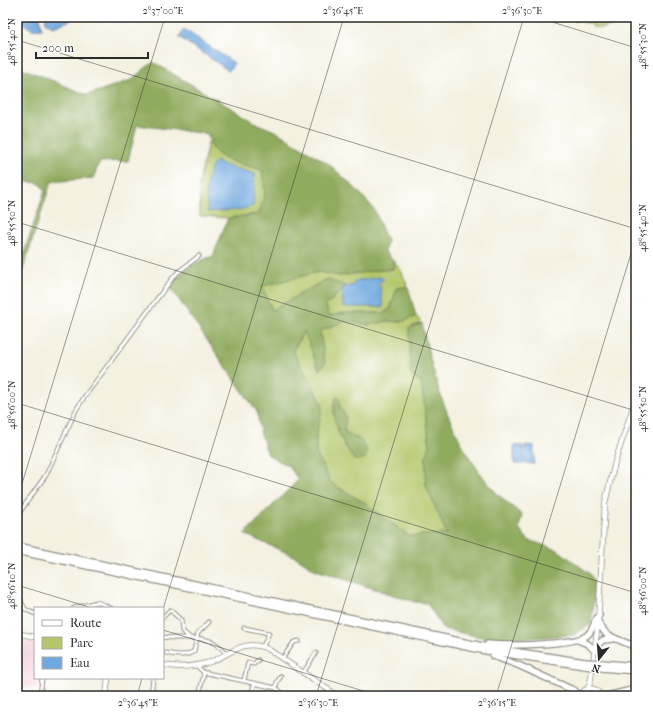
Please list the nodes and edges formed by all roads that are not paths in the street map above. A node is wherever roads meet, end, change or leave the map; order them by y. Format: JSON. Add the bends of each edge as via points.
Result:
{"nodes":[{"id":1,"x":588,"y":17,"type":"edge"},
{"id":2,"x":618,"y":17,"type":"edge"},
{"id":3,"x":199,"y":256,"type":"dead end"},
{"id":4,"x":636,"y":398,"type":"edge"},
{"id":5,"x":17,"y":516,"type":"edge"},
{"id":6,"x":17,"y":546,"type":"edge"},
{"id":7,"x":17,"y":551,"type":"edge"},
{"id":8,"x":17,"y":592,"type":"edge"},
{"id":9,"x":78,"y":607,"type":"edge"},
{"id":10,"x":108,"y":607,"type":"edge"},
{"id":11,"x":34,"y":613,"type":"edge"},
{"id":12,"x":598,"y":615,"type":"junction"},
{"id":13,"x":164,"y":616,"type":"edge"},
{"id":14,"x":209,"y":622,"type":"dead end"},
{"id":15,"x":598,"y":623,"type":"junction"},
{"id":16,"x":244,"y":628,"type":"dead end"},
{"id":17,"x":17,"y":633,"type":"edge"},
{"id":18,"x":34,"y":637,"type":"edge"},
{"id":19,"x":164,"y":637,"type":"edge"},
{"id":20,"x":189,"y":637,"type":"junction"},
{"id":21,"x":198,"y":637,"type":"junction"},
{"id":22,"x":615,"y":639,"type":"junction"},
{"id":23,"x":578,"y":640,"type":"junction"},
{"id":24,"x":299,"y":641,"type":"dead end"},
{"id":25,"x":463,"y":644,"type":"junction"},
{"id":26,"x":262,"y":646,"type":"junction"},
{"id":27,"x":636,"y":647,"type":"edge"},
{"id":28,"x":595,"y":649,"type":"junction"},
{"id":29,"x":166,"y":653,"type":"dead end"},
{"id":30,"x":226,"y":654,"type":"junction"},
{"id":31,"x":316,"y":654,"type":"dead end"},
{"id":32,"x":282,"y":659,"type":"junction"},
{"id":33,"x":258,"y":660,"type":"dead end"},
{"id":34,"x":207,"y":663,"type":"junction"},
{"id":35,"x":164,"y":665,"type":"edge"},
{"id":36,"x":196,"y":666,"type":"junction"},
{"id":37,"x":601,"y":666,"type":"junction"},
{"id":38,"x":636,"y":666,"type":"edge"},
{"id":39,"x":636,"y":671,"type":"edge"},
{"id":40,"x":205,"y":673,"type":"junction"},
{"id":41,"x":304,"y":673,"type":"junction"},
{"id":42,"x":281,"y":676,"type":"dead end"},
{"id":43,"x":42,"y":679,"type":"edge"},
{"id":44,"x":108,"y":679,"type":"edge"},
{"id":45,"x":153,"y":679,"type":"edge"},
{"id":46,"x":591,"y":679,"type":"junction"},
{"id":47,"x":244,"y":680,"type":"junction"},
{"id":48,"x":255,"y":683,"type":"junction"},
{"id":49,"x":276,"y":688,"type":"junction"},
{"id":50,"x":588,"y":688,"type":"junction"},
{"id":51,"x":594,"y":689,"type":"junction"},
{"id":52,"x":636,"y":689,"type":"edge"},
{"id":53,"x":40,"y":696,"type":"edge"},
{"id":54,"x":106,"y":696,"type":"edge"},
{"id":55,"x":151,"y":696,"type":"edge"},
{"id":56,"x":199,"y":696,"type":"edge"},
{"id":57,"x":250,"y":696,"type":"edge"},
{"id":58,"x":286,"y":696,"type":"edge"},
{"id":59,"x":337,"y":696,"type":"edge"},
{"id":60,"x":435,"y":696,"type":"edge"},
{"id":61,"x":448,"y":696,"type":"edge"},
{"id":62,"x":580,"y":696,"type":"edge"},
{"id":63,"x":601,"y":696,"type":"edge"},
{"id":64,"x":607,"y":696,"type":"edge"}],
"edges":[{"from":1,"to":2,"type":"main road","via":[[602,20]]},
{"from":3,"to":5,"type":"street","via":[[171,280],[92,386],[76,410],[46,475]]},
{"from":4,"to":12,"type":"main road","via":[[608,485]]},
{"from":6,"to":25,"type":"highway"},
{"from":7,"to":25,"type":"highway"},
{"from":8,"to":11,"type":"street","via":[[26,609]]},
{"from":9,"to":10,"type":"street","via":[[97,602]]},
{"from":12,"to":15,"type":"main road"},
{"from":12,"to":23,"type":"highway","via":[[590,634]]},
{"from":13,"to":20,"type":"street","via":[[170,610],[181,620],[182,630]]},
{"from":14,"to":21,"type":"street","via":[[198,633]]},
{"from":15,"to":22,"type":"highway","via":[[607,635]]},
{"from":15,"to":28,"type":"main road"},
{"from":16,"to":26,"type":"street","via":[[269,633]]},
{"from":17,"to":18,"type":"main road"},
{"from":19,"to":20,"type":"street"},
{"from":20,"to":21,"type":"street"},
{"from":21,"to":29,"type":"street","via":[[192,653]]},
{"from":21,"to":30,"type":"street","via":[[222,647]]},
{"from":22,"to":27,"type":"highway"},
{"from":22,"to":28,"type":"highway","via":[[602,640]]},
{"from":23,"to":25,"type":"highway","via":[[501,645],[473,641]]},
{"from":23,"to":28,"type":"highway"},
{"from":24,"to":32,"type":"street","via":[[294,642]]},
{"from":25,"to":37,"type":"highway","bridge":true},
{"from":25,"to":62,"type":"highway","via":[[471,652],[518,665],[575,691]]},
{"from":26,"to":30,"type":"main road","via":[[246,645]]},
{"from":26,"to":32,"type":"main road"},
{"from":28,"to":46,"type":"main road"},
{"from":30,"to":34,"type":"main road"},
{"from":31,"to":41,"type":"street"},
{"from":32,"to":41,"type":"main road"},
{"from":33,"to":47,"type":"street","via":[[254,664],[248,663]]},
{"from":34,"to":36,"type":"main road"},
{"from":34,"to":40,"type":"street"},
{"from":35,"to":36,"type":"main road"},
{"from":36,"to":40,"type":"street"},
{"from":37,"to":38,"type":"highway"},
{"from":37,"to":39,"type":"highway"},
{"from":40,"to":47,"type":"street"},
{"from":40,"to":56,"type":"street"},
{"from":41,"to":59,"type":"main road"},
{"from":42,"to":49,"type":"street"},
{"from":43,"to":53,"type":"street"},
{"from":44,"to":54,"type":"main road"},
{"from":45,"to":55,"type":"street"},
{"from":46,"to":50,"type":"main road"},
{"from":46,"to":51,"type":"main road"},
{"from":47,"to":48,"type":"street"},
{"from":48,"to":49,"type":"street"},
{"from":48,"to":57,"type":"street"},
{"from":49,"to":58,"type":"street"},
{"from":50,"to":51,"type":"main road"},
{"from":50,"to":62,"type":"main road"},
{"from":51,"to":63,"type":"main road"},
{"from":52,"to":64,"type":"highway"},
{"from":60,"to":61,"type":"street"}]}
